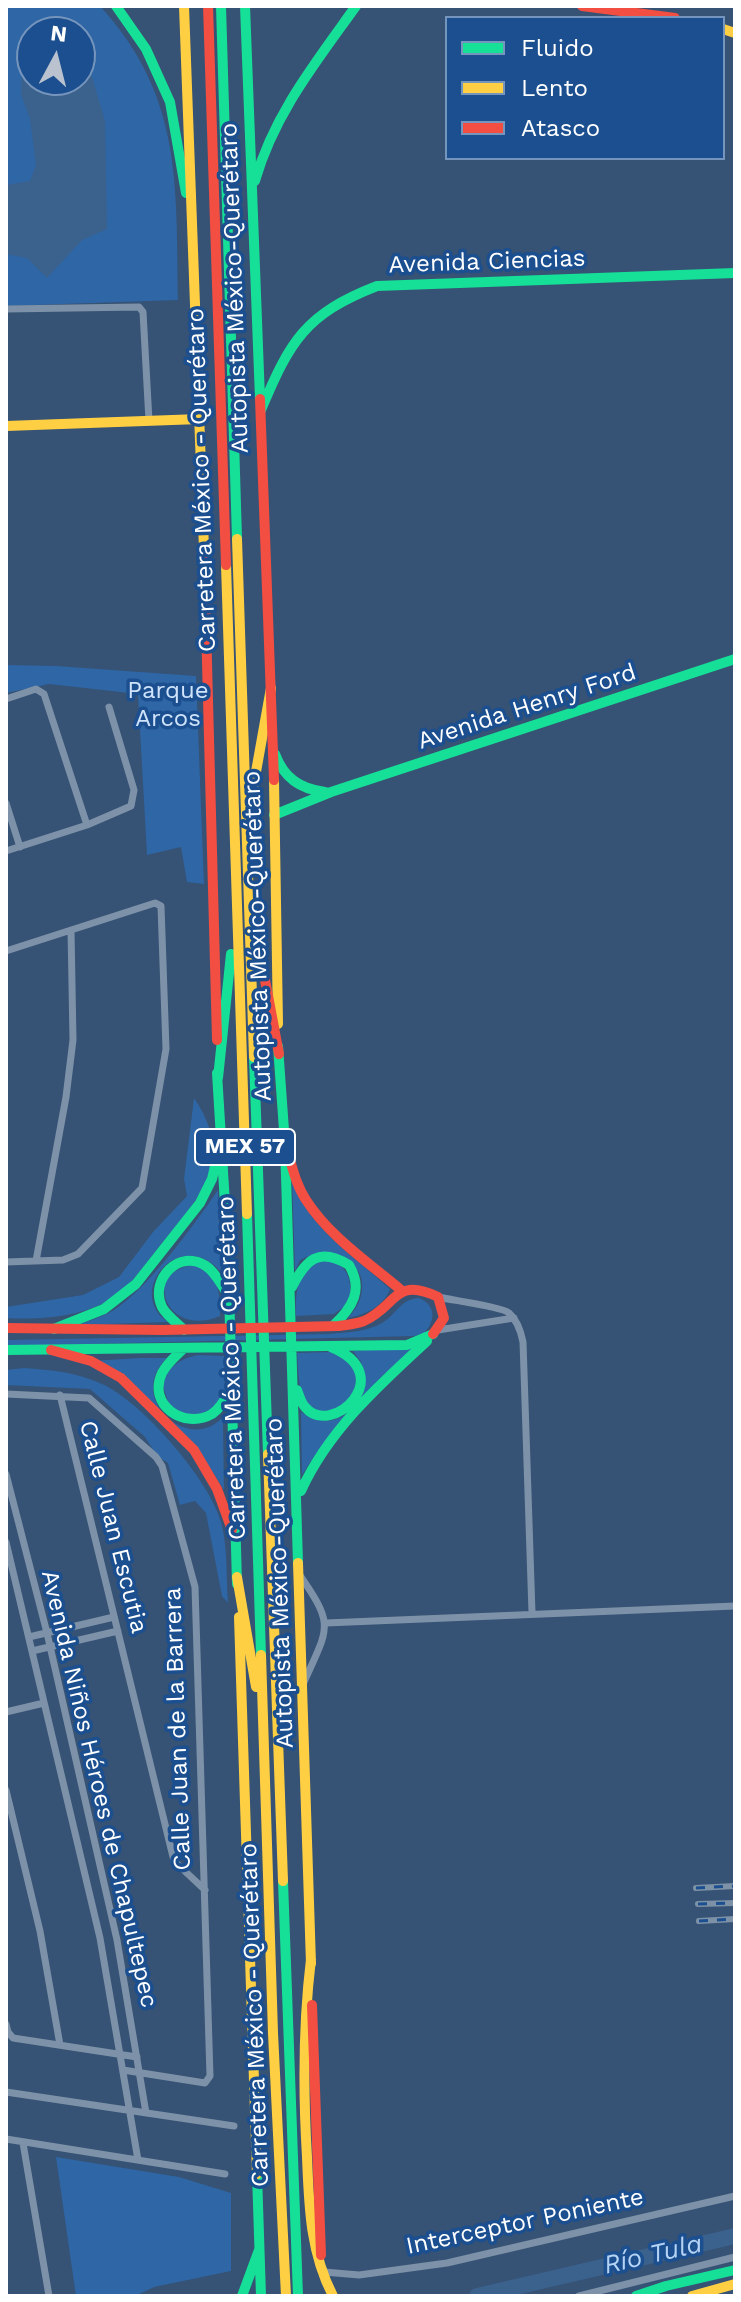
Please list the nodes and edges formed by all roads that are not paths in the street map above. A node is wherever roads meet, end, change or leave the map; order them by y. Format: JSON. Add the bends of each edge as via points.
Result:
{"nodes":[{"id":1,"x":116,"y":6,"type":"edge"},
{"id":2,"x":184,"y":6,"type":"edge"},
{"id":3,"x":208,"y":6,"type":"edge"},
{"id":4,"x":221,"y":6,"type":"edge"},
{"id":5,"x":245,"y":6,"type":"edge"},
{"id":6,"x":356,"y":6,"type":"edge"},
{"id":7,"x":582,"y":6,"type":"edge"},
{"id":8,"x":660,"y":16,"type":"edge"},
{"id":9,"x":251,"y":198,"type":"junction"},
{"id":10,"x":194,"y":241,"type":"junction"},
{"id":11,"x":735,"y":273,"type":"edge"},
{"id":12,"x":6,"y":309,"type":"edge"},
{"id":13,"x":259,"y":416,"type":"junction"},
{"id":14,"x":200,"y":419,"type":"junction"},
{"id":15,"x":149,"y":421,"type":"junction"},
{"id":16,"x":6,"y":426,"type":"edge"},
{"id":17,"x":735,"y":659,"type":"edge"},
{"id":18,"x":271,"y":688,"type":"junction"},
{"id":19,"x":8,"y":698,"type":"edge"},
{"id":20,"x":109,"y":707,"type":"dead end"},
{"id":21,"x":273,"y":745,"type":"junction"},
{"id":22,"x":331,"y":792,"type":"junction"},
{"id":23,"x":6,"y":803,"type":"edge"},
{"id":24,"x":274,"y":815,"type":"junction"},
{"id":25,"x":247,"y":818,"type":"junction"},
{"id":26,"x":87,"y":825,"type":"junction"},
{"id":27,"x":20,"y":847,"type":"junction"},
{"id":28,"x":6,"y":851,"type":"edge"},
{"id":29,"x":251,"y":916,"type":"junction"},
{"id":30,"x":237,"y":918,"type":"junction"},
{"id":31,"x":71,"y":930,"type":"junction"},
{"id":32,"x":6,"y":951,"type":"edge"},
{"id":33,"x":279,"y":1054,"type":"junction"},
{"id":34,"x":218,"y":1078,"type":"junction"},
{"id":35,"x":220,"y":1125,"type":"junction"},
{"id":36,"x":285,"y":1144,"type":"junction"},
{"id":37,"x":36,"y":1261,"type":"junction"},
{"id":38,"x":6,"y":1262,"type":"edge"},
{"id":39,"x":401,"y":1290,"type":"junction"},
{"id":40,"x":291,"y":1292,"type":"junction"},
{"id":41,"x":438,"y":1297,"type":"junction"},
{"id":42,"x":229,"y":1298,"type":"junction"},
{"id":43,"x":514,"y":1318,"type":"junction"},
{"id":44,"x":328,"y":1326,"type":"junction"},
{"id":45,"x":6,"y":1328,"type":"edge"},
{"id":46,"x":54,"y":1329,"type":"junction"},
{"id":47,"x":184,"y":1330,"type":"junction"},
{"id":48,"x":438,"y":1330,"type":"junction"},
{"id":49,"x":427,"y":1341,"type":"junction"},
{"id":50,"x":331,"y":1347,"type":"junction"},
{"id":51,"x":183,"y":1349,"type":"junction"},
{"id":52,"x":6,"y":1350,"type":"edge"},
{"id":53,"x":51,"y":1350,"type":"junction"},
{"id":54,"x":293,"y":1371,"type":"junction"},
{"id":55,"x":231,"y":1388,"type":"junction"},
{"id":56,"x":6,"y":1394,"type":"edge"},
{"id":57,"x":60,"y":1395,"type":"junction"},
{"id":58,"x":6,"y":1474,"type":"edge"},
{"id":59,"x":298,"y":1499,"type":"junction"},
{"id":60,"x":17,"y":1517,"type":"junction"},
{"id":61,"x":6,"y":1520,"type":"edge"},
{"id":62,"x":236,"y":1540,"type":"junction"},
{"id":63,"x":6,"y":1542,"type":"edge"},
{"id":64,"x":297,"y":1571,"type":"junction"},
{"id":65,"x":10,"y":1572,"type":"edge"},
{"id":66,"x":237,"y":1577,"type":"junction"},
{"id":67,"x":735,"y":1606,"type":"edge"},
{"id":68,"x":532,"y":1613,"type":"junction"},
{"id":69,"x":114,"y":1617,"type":"junction"},
{"id":70,"x":326,"y":1623,"type":"junction"},
{"id":71,"x":118,"y":1631,"type":"junction"},
{"id":72,"x":47,"y":1633,"type":"junction"},
{"id":73,"x":29,"y":1637,"type":"junction"},
{"id":74,"x":50,"y":1648,"type":"junction"},
{"id":75,"x":32,"y":1651,"type":"junction"},
{"id":76,"x":302,"y":1687,"type":"junction"},
{"id":77,"x":44,"y":1703,"type":"junction"},
{"id":78,"x":6,"y":1712,"type":"edge"},
{"id":79,"x":266,"y":1759,"type":"junction"},
{"id":80,"x":6,"y":1790,"type":"edge"},
{"id":81,"x":94,"y":1837,"type":"junction"},
{"id":82,"x":77,"y":1841,"type":"junction"},
{"id":83,"x":97,"y":1853,"type":"junction"},
{"id":84,"x":81,"y":1856,"type":"junction"},
{"id":85,"x":205,"y":1890,"type":"junction"},
{"id":86,"x":311,"y":1959,"type":"junction"},
{"id":87,"x":6,"y":2024,"type":"edge"},
{"id":88,"x":60,"y":2045,"type":"junction"},
{"id":89,"x":121,"y":2055,"type":"junction"},
{"id":90,"x":137,"y":2057,"type":"junction"},
{"id":91,"x":123,"y":2070,"type":"junction"},
{"id":92,"x":140,"y":2072,"type":"junction"},
{"id":93,"x":6,"y":2092,"type":"edge"},
{"id":94,"x":129,"y":2110,"type":"junction"},
{"id":95,"x":146,"y":2113,"type":"junction"},
{"id":96,"x":234,"y":2126,"type":"dead end"},
{"id":97,"x":6,"y":2139,"type":"edge"},
{"id":98,"x":23,"y":2143,"type":"junction"},
{"id":99,"x":138,"y":2160,"type":"junction"},
{"id":100,"x":225,"y":2174,"type":"dead end"},
{"id":101,"x":735,"y":2196,"type":"edge"},
{"id":102,"x":259,"y":2250,"type":"junction"},
{"id":103,"x":735,"y":2257,"type":"edge"},
{"id":104,"x":735,"y":2270,"type":"edge"},
{"id":105,"x":321,"y":2272,"type":"junction"},
{"id":106,"x":735,"y":2284,"type":"edge"},
{"id":107,"x":292,"y":2292,"type":"edge"},
{"id":108,"x":323,"y":2292,"type":"edge"},
{"id":109,"x":261,"y":2294,"type":"edge"},
{"id":110,"x":49,"y":2296,"type":"edge"},
{"id":111,"x":242,"y":2296,"type":"edge"},
{"id":112,"x":333,"y":2296,"type":"edge"},
{"id":113,"x":579,"y":2296,"type":"edge"},
{"id":114,"x":636,"y":2296,"type":"edge"},
{"id":115,"x":692,"y":2296,"type":"edge"}],
"edges":[{"from":1,"to":10,"type":"main road","via":[[146,49],[170,102]]},
{"from":2,"to":10,"type":"main road","name":"Autopista México-Querétaro"},
{"from":3,"to":30,"type":"main road","name":"Carretera México - Querétaro","number":"MEX 57"},
{"from":4,"to":25,"type":"main road","name":"Carretera México - Querétaro","number":"MEX 57"},
{"from":5,"to":9,"type":"main road","name":"Autopista México-Querétaro"},
{"from":6,"to":9,"type":"main road","via":[[276,125]]},
{"from":7,"to":8,"type":"main road"},
{"from":9,"to":13,"type":"main road","name":"Autopista México-Querétaro"},
{"from":10,"to":14,"type":"main road","name":"Autopista México-Querétaro"},
{"from":11,"to":13,"type":"main road","name":"Avenida Ciencias","via":[[377,286],[333,306],[295,338]]},
{"from":12,"to":15,"type":"street","via":[[139,307]]},
{"from":13,"to":18,"type":"main road","name":"Autopista México-Querétaro"},
{"from":14,"to":15,"type":"main road"},
{"from":14,"to":34,"type":"main road","name":"Autopista México-Querétaro"},
{"from":15,"to":16,"type":"main road"},
{"from":17,"to":22,"type":"main road","name":"Avenida Henry Ford"},
{"from":18,"to":21,"type":"main road","name":"Autopista México-Querétaro"},
{"from":18,"to":25,"type":"main road"},
{"from":19,"to":26,"type":"street","via":[[36,689],[44,694]]},
{"from":20,"to":26,"type":"street","via":[[135,797],[131,806]]},
{"from":21,"to":22,"type":"main road","via":[[280,766],[294,783]]},
{"from":21,"to":24,"type":"main road","name":"Autopista México-Querétaro"},
{"from":22,"to":24,"type":"main road","name":"Avenida Henry Ford"},
{"from":23,"to":27,"type":"street"},
{"from":24,"to":33,"type":"main road","name":"Autopista México-Querétaro"},
{"from":25,"to":29,"type":"main road","name":"Carretera México - Querétaro","number":"MEX 57"},
{"from":26,"to":27,"type":"street"},
{"from":27,"to":28,"type":"street"},
{"from":29,"to":33,"type":"main road"},
{"from":29,"to":107,"type":"main road","name":"Carretera México - Querétaro","number":"MEX 57"},
{"from":30,"to":34,"type":"main road"},
{"from":30,"to":79,"type":"main road","name":"Carretera México - Querétaro","number":"MEX 57"},
{"from":31,"to":32,"type":"street"},
{"from":31,"to":37,"type":"street","via":[[73,1040]]},
{"from":31,"to":37,"type":"street","via":[[160,904],[166,1049],[142,1188],[78,1254]]},
{"from":33,"to":36,"type":"main road","name":"Autopista México-Querétaro"},
{"from":34,"to":35,"type":"main road","name":"Autopista México-Querétaro"},
{"from":35,"to":42,"type":"main road","name":"Autopista México-Querétaro"},
{"from":35,"to":46,"type":"main road","via":[[212,1179],[200,1203],[136,1284],[104,1309]]},
{"from":36,"to":39,"type":"main road","via":[[297,1183],[321,1219]]},
{"from":36,"to":40,"type":"main road","name":"Autopista México-Querétaro"},
{"from":37,"to":38,"type":"street"},
{"from":39,"to":41,"type":"main road","via":[[420,1288]]},
{"from":39,"to":44,"type":"main road","via":[[365,1322]]},
{"from":40,"to":44,"type":"main road","via":[[309,1260],[331,1257],[349,1265],[358,1285],[355,1301]]},
{"from":40,"to":54,"type":"main road","name":"Autopista México-Querétaro"},
{"from":41,"to":43,"type":"street","via":[[503,1309]]},
{"from":41,"to":48,"type":"main road","via":[[444,1318]]},
{"from":42,"to":47,"type":"main road","via":[[219,1274],[206,1263],[183,1261],[168,1268],[158,1295],[163,1310]]},
{"from":42,"to":55,"type":"main road","name":"Autopista México-Querétaro"},
{"from":43,"to":48,"type":"street"},
{"from":43,"to":68,"type":"street","via":[[523,1342]]},
{"from":44,"to":47,"type":"main road"},
{"from":45,"to":46,"type":"main road"},
{"from":46,"to":47,"type":"main road"},
{"from":48,"to":49,"type":"main road"},
{"from":49,"to":50,"type":"main road"},
{"from":49,"to":59,"type":"main road","via":[[386,1378],[313,1463]]},
{"from":50,"to":51,"type":"main road"},
{"from":50,"to":54,"type":"main road","via":[[350,1356],[358,1367],[361,1386],[350,1407],[330,1416],[309,1411],[299,1399]]},
{"from":51,"to":53,"type":"main road"},
{"from":51,"to":55,"type":"main road","via":[[159,1384],[162,1402],[173,1415],[198,1421],[215,1413]]},
{"from":52,"to":53,"type":"main road"},
{"from":53,"to":62,"type":"main road","via":[[91,1361],[121,1378],[194,1450],[217,1489]]},
{"from":54,"to":59,"type":"main road","name":"Autopista México-Querétaro"},
{"from":55,"to":62,"type":"main road","name":"Autopista México-Querétaro"},
{"from":56,"to":57,"type":"street","name":"Calle Juan de la Barrera"},
{"from":57,"to":69,"type":"street","name":"Calle Juan Escutia"},
{"from":57,"to":85,"type":"street","name":"Calle Juan de la Barrera","via":[[95,1402],[162,1466],[195,1587]]},
{"from":58,"to":60,"type":"street","name":"Avenida Niños Héroes de Chapultepec"},
{"from":59,"to":64,"type":"main road","name":"Autopista México-Querétaro"},
{"from":60,"to":61,"type":"street"},
{"from":60,"to":72,"type":"street","name":"Avenida Niños Héroes de Chapultepec"},
{"from":62,"to":66,"type":"main road","name":"Autopista México-Querétaro"},
{"from":63,"to":65,"type":"street","name":"Avenida Niños Héroes de Chapultepec"},
{"from":64,"to":70,"type":"street"},
{"from":64,"to":76,"type":"main road","name":"Autopista México-Querétaro"},
{"from":65,"to":73,"type":"street","name":"Avenida Niños Héroes de Chapultepec"},
{"from":66,"to":79,"type":"main road"},
{"from":66,"to":102,"type":"main road","name":"Autopista México-Querétaro"},
{"from":67,"to":68,"type":"street"},
{"from":68,"to":70,"type":"street"},
{"from":69,"to":71,"type":"street","name":"Calle Juan Escutia"},
{"from":69,"to":72,"type":"street"},
{"from":70,"to":76,"type":"street"},
{"from":71,"to":74,"type":"street"},
{"from":71,"to":85,"type":"street","name":"Calle Juan Escutia","via":[[174,1861]]},
{"from":72,"to":73,"type":"street"},
{"from":72,"to":74,"type":"street","name":"Avenida Niños Héroes de Chapultepec"},
{"from":73,"to":75,"type":"street","name":"Avenida Niños Héroes de Chapultepec"},
{"from":74,"to":75,"type":"street"},
{"from":74,"to":81,"type":"street","name":"Avenida Niños Héroes de Chapultepec"},
{"from":75,"to":77,"type":"street","name":"Avenida Niños Héroes de Chapultepec"},
{"from":76,"to":86,"type":"main road","name":"Autopista México-Querétaro"},
{"from":77,"to":78,"type":"street"},
{"from":77,"to":82,"type":"street","name":"Avenida Niños Héroes de Chapultepec"},
{"from":79,"to":107,"type":"main road","name":"Carretera México - Querétaro","number":"MEX 57","via":[[273,2033]]},
{"from":80,"to":88,"type":"street","via":[[40,1931]]},
{"from":81,"to":82,"type":"street"},
{"from":81,"to":83,"type":"street","name":"Avenida Niños Héroes de Chapultepec"},
{"from":82,"to":84,"type":"street","name":"Avenida Niños Héroes de Chapultepec"},
{"from":83,"to":84,"type":"street"},
{"from":83,"to":90,"type":"street","name":"Avenida Niños Héroes de Chapultepec"},
{"from":84,"to":89,"type":"street","name":"Avenida Niños Héroes de Chapultepec"},
{"from":85,"to":92,"type":"street","name":"Calle Juan de la Barrera","via":[[209,2081]]},
{"from":86,"to":105,"type":"main road","name":"Autopista México-Querétaro"},
{"from":86,"to":112,"type":"main road","via":[[303,2043],[312,2244]]},
{"from":87,"to":88,"type":"street","via":[[13,2038]]},
{"from":88,"to":89,"type":"street"},
{"from":89,"to":90,"type":"street"},
{"from":89,"to":91,"type":"street","name":"Avenida Niños Héroes de Chapultepec"},
{"from":90,"to":92,"type":"street","name":"Avenida Niños Héroes de Chapultepec"},
{"from":91,"to":92,"type":"street"},
{"from":91,"to":94,"type":"street","name":"Avenida Niños Héroes de Chapultepec"},
{"from":92,"to":95,"type":"street","name":"Avenida Niños Héroes de Chapultepec"},
{"from":93,"to":94,"type":"street"},
{"from":94,"to":95,"type":"street"},
{"from":94,"to":99,"type":"street","name":"Avenida Niños Héroes de Chapultepec"},
{"from":95,"to":96,"type":"street"},
{"from":97,"to":98,"type":"street"},
{"from":98,"to":99,"type":"street"},
{"from":98,"to":110,"type":"street"},
{"from":99,"to":100,"type":"street"},
{"from":101,"to":105,"type":"street","name":"Interceptor Poniente","via":[[447,2263],[359,2275]]},
{"from":102,"to":109,"type":"main road","name":"Autopista México-Querétaro"},
{"from":102,"to":111,"type":"main road"},
{"from":103,"to":113,"type":"street"},
{"from":104,"to":114,"type":"main road"},
{"from":105,"to":108,"type":"main road","name":"Autopista México-Querétaro"},
{"from":106,"to":115,"type":"main road"}]}
